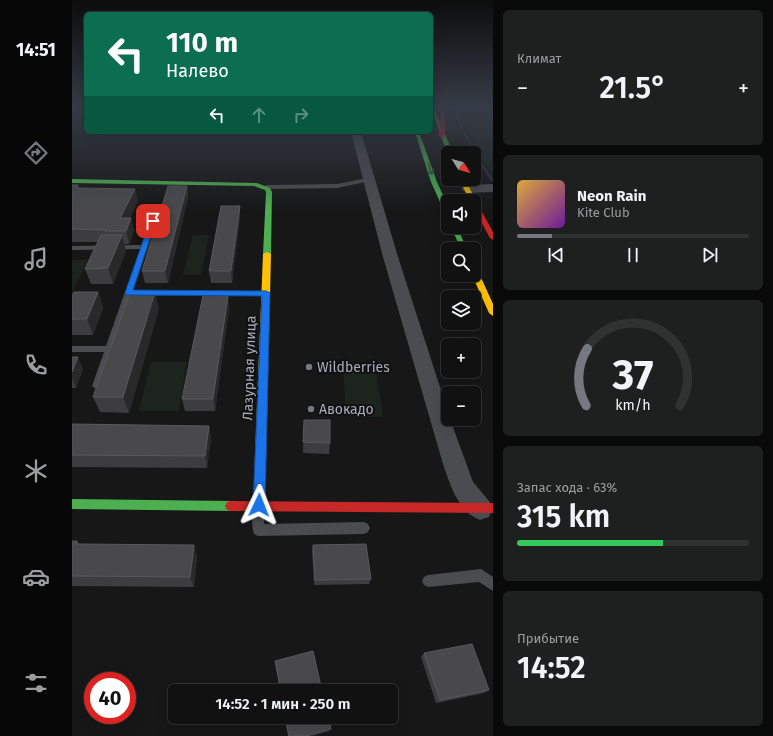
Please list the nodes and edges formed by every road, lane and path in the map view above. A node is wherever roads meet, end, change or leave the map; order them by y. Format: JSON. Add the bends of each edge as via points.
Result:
{"nodes":[{"id":1,"x":359,"y":142,"type":"edge"},
{"id":2,"x":421,"y":142,"type":"edge"},
{"id":3,"x":368,"y":180,"type":"junction"},
{"id":4,"x":72,"y":181,"type":"edge"},
{"id":5,"x":478,"y":186,"type":"edge"},
{"id":6,"x":266,"y":187,"type":"junction"},
{"id":7,"x":493,"y":188,"type":"edge"},
{"id":8,"x":441,"y":198,"type":"edge"},
{"id":9,"x":481,"y":215,"type":"edge"},
{"id":10,"x":153,"y":221,"type":"dead end"},
{"id":11,"x":493,"y":238,"type":"edge"},
{"id":12,"x":144,"y":247,"type":"junction"},
{"id":13,"x":72,"y":248,"type":"edge"},
{"id":14,"x":479,"y":282,"type":"edge"},
{"id":15,"x":128,"y":293,"type":"junction"},
{"id":16,"x":266,"y":293,"type":"junction"},
{"id":17,"x":493,"y":313,"type":"edge"},
{"id":18,"x":72,"y":349,"type":"edge"},
{"id":19,"x":110,"y":349,"type":"junction"},
{"id":20,"x":97,"y":386,"type":"edge"},
{"id":21,"x":72,"y":504,"type":"edge"},
{"id":22,"x":259,"y":505,"type":"junction"},
{"id":23,"x":486,"y":509,"type":"edge"},
{"id":24,"x":364,"y":528,"type":"dead end"},
{"id":25,"x":428,"y":581,"type":"dead end"},
{"id":26,"x":493,"y":585,"type":"edge"}],
"edges":[{"from":1,"to":3,"type":"street"},
{"from":2,"to":8,"type":"main road","one_way":true},
{"from":3,"to":6,"type":"lane","via":[[337,186]]},
{"from":3,"to":23,"type":"street","via":[[454,464],[464,489]]},
{"from":4,"to":6,"type":"main road","via":[[255,184]]},
{"from":5,"to":7,"type":"street"},
{"from":6,"to":16,"type":"main road","name":"Лазурная улица","via":[[269,192]]},
{"from":9,"to":11,"type":"main road"},
{"from":10,"to":12,"type":"lane"},
{"from":12,"to":13,"type":"lane"},
{"from":12,"to":15,"type":"lane"},
{"from":14,"to":17,"type":"main road"},
{"from":15,"to":16,"type":"lane"},
{"from":15,"to":19,"type":"lane"},
{"from":16,"to":22,"type":"main road","name":"Лазурная улица"},
{"from":18,"to":19,"type":"lane"},
{"from":19,"to":20,"type":"lane"},
{"from":21,"to":22,"type":"main road"},
{"from":22,"to":23,"type":"main road"},
{"from":22,"to":24,"type":"lane","via":[[258,530]]},
{"from":25,"to":26,"type":"lane","via":[[481,575]]}]}
